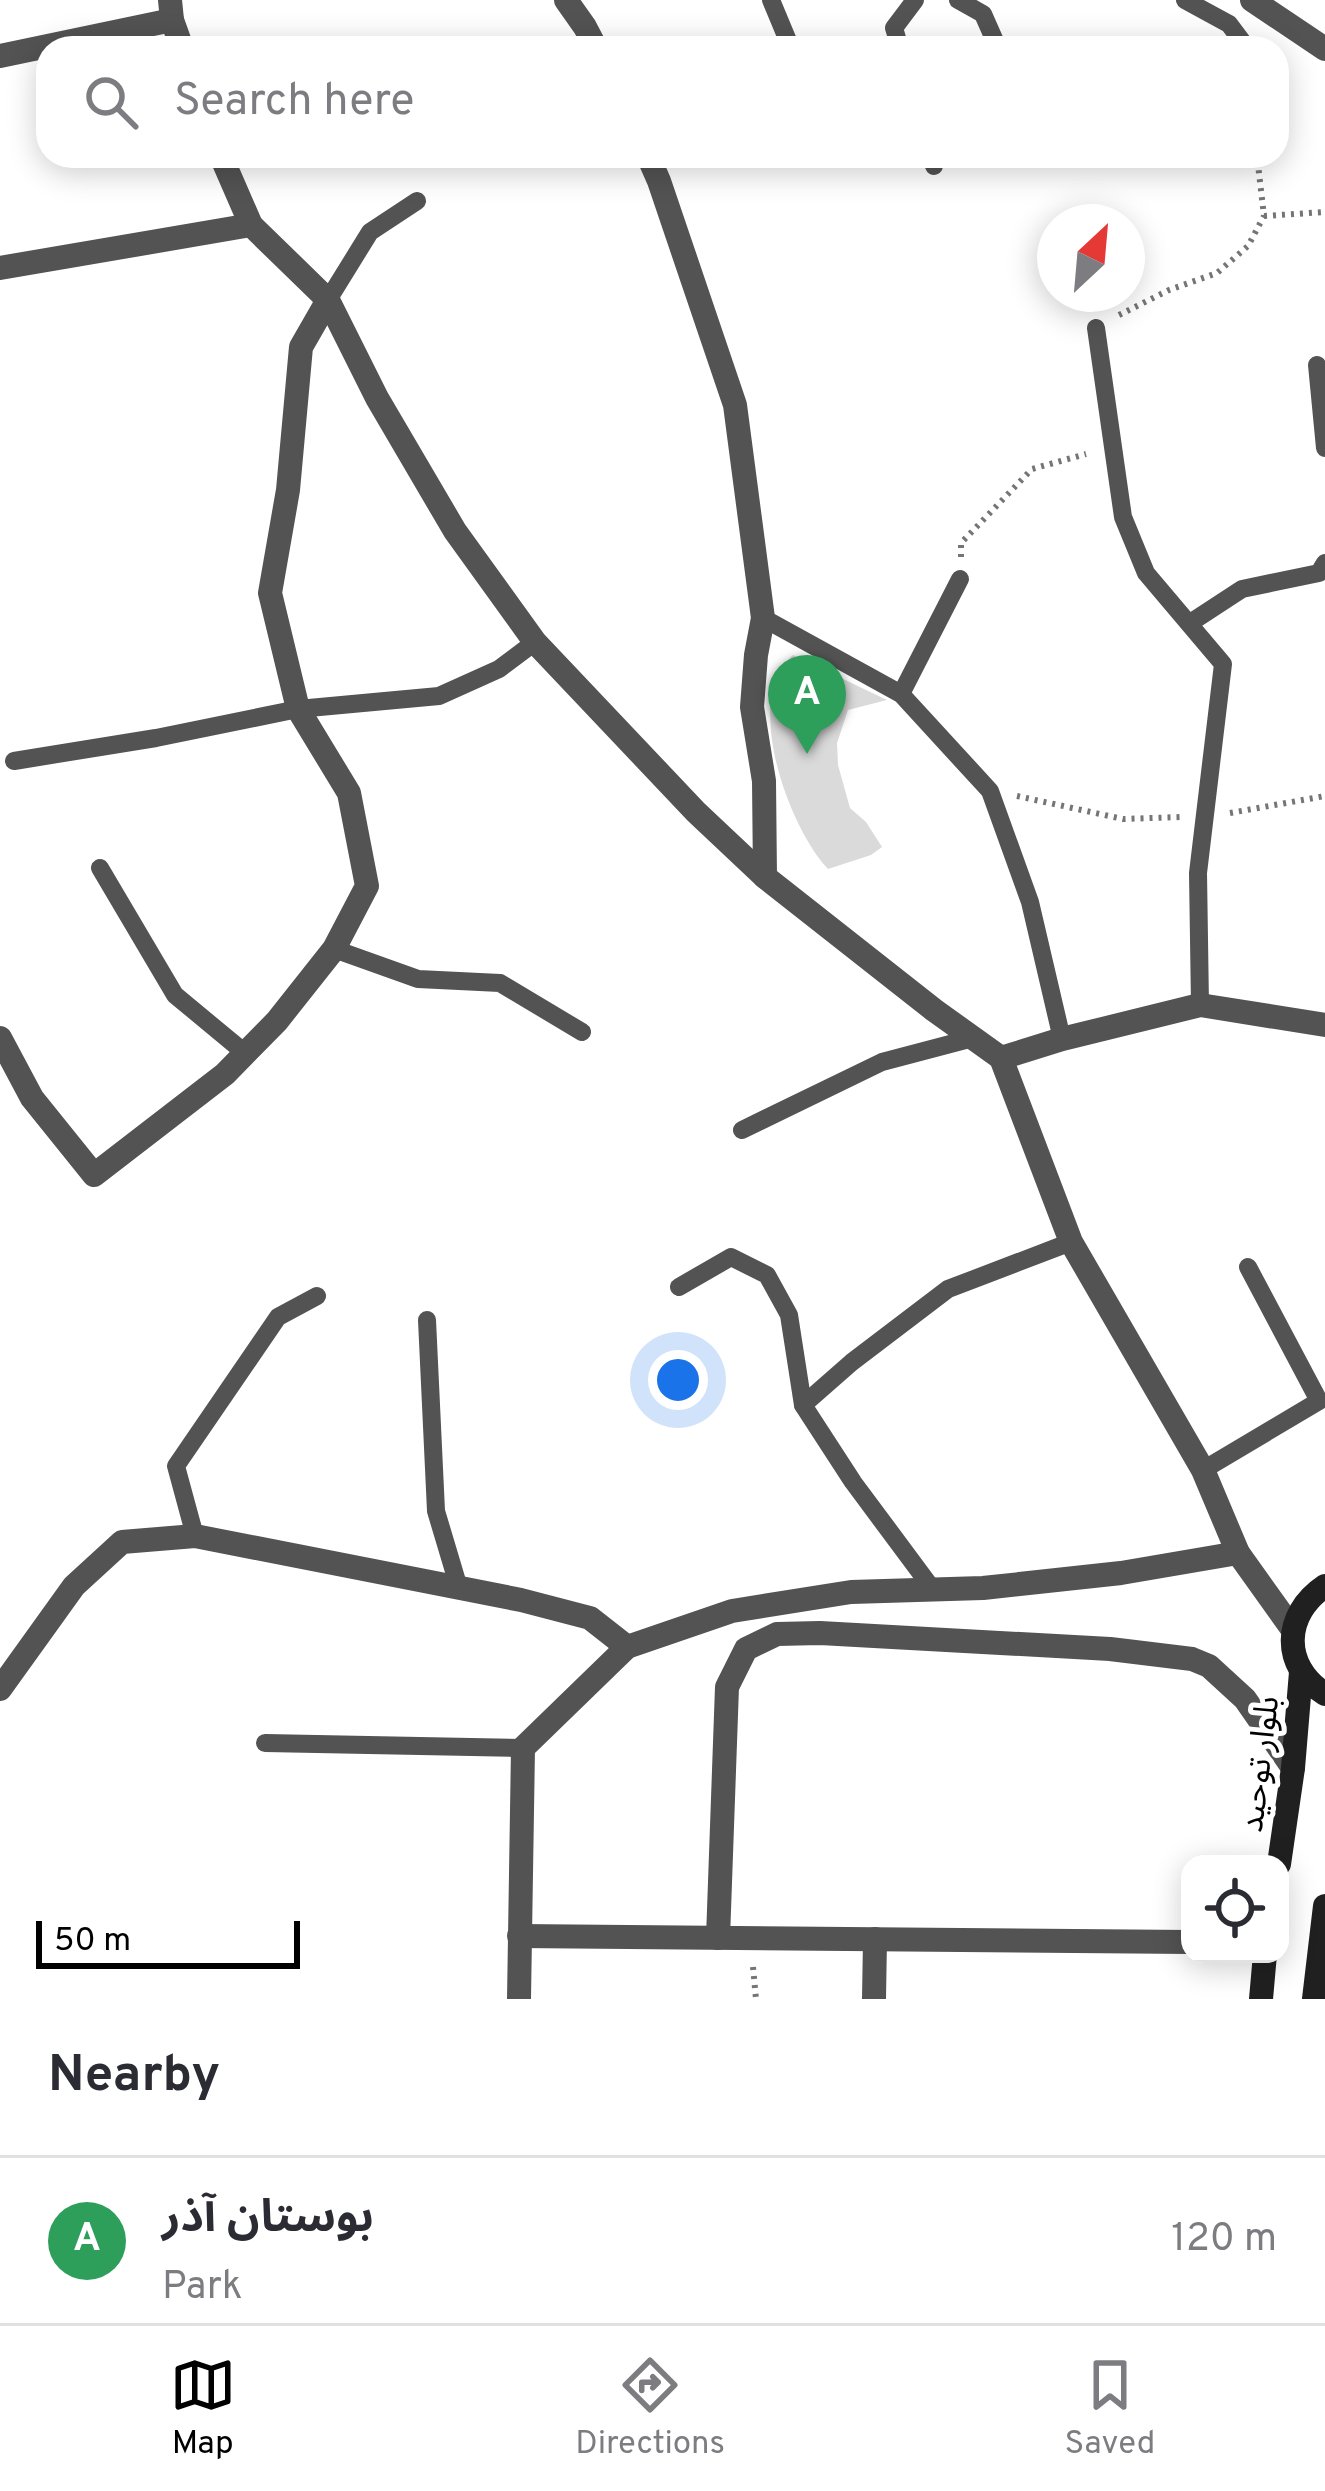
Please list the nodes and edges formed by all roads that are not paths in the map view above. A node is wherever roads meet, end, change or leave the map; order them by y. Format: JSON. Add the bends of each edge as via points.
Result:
{"nodes":[{"id":1,"x":566,"y":0,"type":"edge"},
{"id":2,"x":771,"y":0,"type":"edge"},
{"id":3,"x":915,"y":0,"type":"edge"},
{"id":4,"x":958,"y":0,"type":"edge"},
{"id":5,"x":1185,"y":0,"type":"edge"},
{"id":6,"x":1252,"y":0,"type":"edge"},
{"id":7,"x":171,"y":10,"type":"edge"},
{"id":8,"x":74,"y":36,"type":"edge"},
{"id":9,"x":590,"y":36,"type":"edge"},
{"id":10,"x":786,"y":36,"type":"edge"},
{"id":11,"x":896,"y":36,"type":"edge"},
{"id":12,"x":993,"y":36,"type":"edge"},
{"id":13,"x":1238,"y":36,"type":"edge"},
{"id":14,"x":36,"y":46,"type":"edge"},
{"id":15,"x":1325,"y":49,"type":"edge"},
{"id":16,"x":0,"y":56,"type":"edge"},
{"id":17,"x":226,"y":168,"type":"edge"},
{"id":18,"x":653,"y":168,"type":"edge"},
{"id":19,"x":417,"y":201,"type":"dead end"},
{"id":20,"x":251,"y":225,"type":"junction"},
{"id":21,"x":0,"y":268,"type":"edge"},
{"id":22,"x":328,"y":301,"type":"junction"},
{"id":23,"x":1096,"y":328,"type":"road end"},
{"id":24,"x":1317,"y":365,"type":"dead end"},
{"id":25,"x":1325,"y":448,"type":"edge"},
{"id":26,"x":1325,"y":563,"type":"edge"},
{"id":27,"x":960,"y":579,"type":"road end"},
{"id":28,"x":763,"y":619,"type":"junction"},
{"id":29,"x":1190,"y":622,"type":"junction"},
{"id":30,"x":535,"y":642,"type":"junction"},
{"id":31,"x":902,"y":694,"type":"junction"},
{"id":32,"x":298,"y":709,"type":"junction"},
{"id":33,"x":14,"y":761,"type":"dead end"},
{"id":34,"x":100,"y":868,"type":"dead end"},
{"id":35,"x":765,"y":877,"type":"junction"},
{"id":36,"x":334,"y":949,"type":"junction"},
{"id":37,"x":1200,"y":1005,"type":"junction"},
{"id":38,"x":1325,"y":1025,"type":"edge"},
{"id":39,"x":582,"y":1032,"type":"dead end"},
{"id":40,"x":0,"y":1038,"type":"edge"},
{"id":41,"x":973,"y":1038,"type":"junction"},
{"id":42,"x":1062,"y":1040,"type":"junction"},
{"id":43,"x":245,"y":1053,"type":"junction"},
{"id":44,"x":1001,"y":1058,"type":"junction"},
{"id":45,"x":742,"y":1130,"type":"dead end"},
{"id":46,"x":1071,"y":1242,"type":"junction"},
{"id":47,"x":1248,"y":1267,"type":"dead end"},
{"id":48,"x":679,"y":1287,"type":"dead end"},
{"id":49,"x":317,"y":1296,"type":"dead end"},
{"id":50,"x":427,"y":1320,"type":"dead end"},
{"id":51,"x":803,"y":1405,"type":"junction"},
{"id":52,"x":1204,"y":1470,"type":"junction"},
{"id":53,"x":195,"y":1536,"type":"junction"},
{"id":54,"x":1238,"y":1552,"type":"junction"},
{"id":55,"x":1325,"y":1586,"type":"edge"},
{"id":56,"x":459,"y":1588,"type":"junction"},
{"id":57,"x":934,"y":1591,"type":"junction"},
{"id":58,"x":1294,"y":1630,"type":"junction"},
{"id":59,"x":627,"y":1647,"type":"junction"},
{"id":60,"x":1301,"y":1672,"type":"junction"},
{"id":61,"x":0,"y":1689,"type":"edge"},
{"id":62,"x":1325,"y":1694,"type":"edge"},
{"id":63,"x":265,"y":1743,"type":"dead end"},
{"id":64,"x":523,"y":1748,"type":"junction"},
{"id":65,"x":1293,"y":1768,"type":"junction"},
{"id":66,"x":1280,"y":1855,"type":"edge"},
{"id":67,"x":1325,"y":1906,"type":"edge"},
{"id":68,"x":519,"y":1936,"type":"junction"},
{"id":69,"x":718,"y":1938,"type":"junction"},
{"id":70,"x":875,"y":1939,"type":"junction"},
{"id":71,"x":1181,"y":1942,"type":"edge"},
{"id":72,"x":1264,"y":1963,"type":"edge"},
{"id":73,"x":519,"y":1999,"type":"edge"},
{"id":74,"x":874,"y":1999,"type":"edge"},
{"id":75,"x":1261,"y":1999,"type":"edge"},
{"id":76,"x":1314,"y":1999,"type":"edge"}],
"edges":[{"from":1,"to":9,"type":"street"},
{"from":2,"to":10,"type":"lane"},
{"from":3,"to":11,"type":"lane"},
{"from":4,"to":12,"type":"lane","via":[[983,14]]},
{"from":5,"to":13,"type":"lane"},
{"from":6,"to":15,"type":"street"},
{"from":7,"to":8,"type":"street"},
{"from":14,"to":16,"type":"street"},
{"from":17,"to":20,"type":"street"},
{"from":18,"to":28,"type":"street","via":[[735,405]]},
{"from":19,"to":22,"type":"lane","via":[[370,232]]},
{"from":20,"to":21,"type":"street"},
{"from":20,"to":22,"type":"street"},
{"from":22,"to":30,"type":"street","via":[[455,531]]},
{"from":22,"to":32,"type":"street","via":[[301,347],[270,593]]},
{"from":23,"to":29,"type":"lane","via":[[1123,517],[1146,573]]},
{"from":24,"to":25,"type":"lane"},
{"from":26,"to":29,"type":"lane","via":[[1318,573],[1242,589]]},
{"from":27,"to":31,"type":"lane"},
{"from":28,"to":31,"type":"lane"},
{"from":28,"to":35,"type":"street","via":[[752,706],[764,781]]},
{"from":29,"to":37,"type":"lane","via":[[1223,664],[1198,873]]},
{"from":30,"to":32,"type":"lane","via":[[440,696]]},
{"from":30,"to":35,"type":"street"},
{"from":31,"to":42,"type":"lane","via":[[990,790],[1030,902]]},
{"from":32,"to":33,"type":"lane"},
{"from":32,"to":36,"type":"street","via":[[349,793],[367,886]]},
{"from":34,"to":43,"type":"lane","via":[[175,995]]},
{"from":35,"to":41,"type":"street"},
{"from":36,"to":39,"type":"lane","via":[[418,979],[500,983]]},
{"from":36,"to":43,"type":"street"},
{"from":37,"to":38,"type":"street"},
{"from":37,"to":42,"type":"street"},
{"from":40,"to":43,"type":"street","via":[[32,1098],[94,1174]]},
{"from":41,"to":44,"type":"street"},
{"from":41,"to":45,"type":"lane","via":[[882,1062]]},
{"from":42,"to":44,"type":"street"},
{"from":44,"to":46,"type":"street"},
{"from":46,"to":51,"type":"lane","via":[[948,1289]]},
{"from":46,"to":52,"type":"street"},
{"from":47,"to":52,"type":"lane","via":[[1319,1401]]},
{"from":48,"to":51,"type":"lane","via":[[730,1257],[767,1275],[789,1315]]},
{"from":49,"to":53,"type":"lane","via":[[278,1317],[176,1466]]},
{"from":50,"to":56,"type":"lane","via":[[436,1511]]},
{"from":51,"to":57,"type":"lane"},
{"from":52,"to":54,"type":"street"},
{"from":53,"to":56,"type":"street"},
{"from":53,"to":61,"type":"street","via":[[122,1542],[74,1586]]},
{"from":54,"to":57,"type":"street"},
{"from":54,"to":58,"type":"street"},
{"from":55,"to":58,"type":"main road","via":[[1300,1610]]},
{"from":56,"to":59,"type":"street","via":[[590,1618]]},
{"from":57,"to":59,"type":"street","via":[[850,1592],[732,1611]]},
{"from":58,"to":60,"type":"main road","name":"بلوار توحید"},
{"from":59,"to":64,"type":"street"},
{"from":60,"to":62,"type":"main road"},
{"from":60,"to":65,"type":"main road","name":"بلوار توحید"},
{"from":63,"to":64,"type":"lane"},
{"from":64,"to":68,"type":"street"},
{"from":65,"to":66,"type":"main road","name":"بلوار توحید"},
{"from":65,"to":69,"type":"street","via":[[1245,1699],[1192,1659],[1110,1648],[777,1634],[746,1649],[727,1687]]},
{"from":67,"to":76,"type":"main road"},
{"from":68,"to":69,"type":"street"},
{"from":68,"to":73,"type":"street"},
{"from":69,"to":70,"type":"street"},
{"from":70,"to":71,"type":"street"},
{"from":70,"to":74,"type":"street"},
{"from":72,"to":75,"type":"main road"}]}
